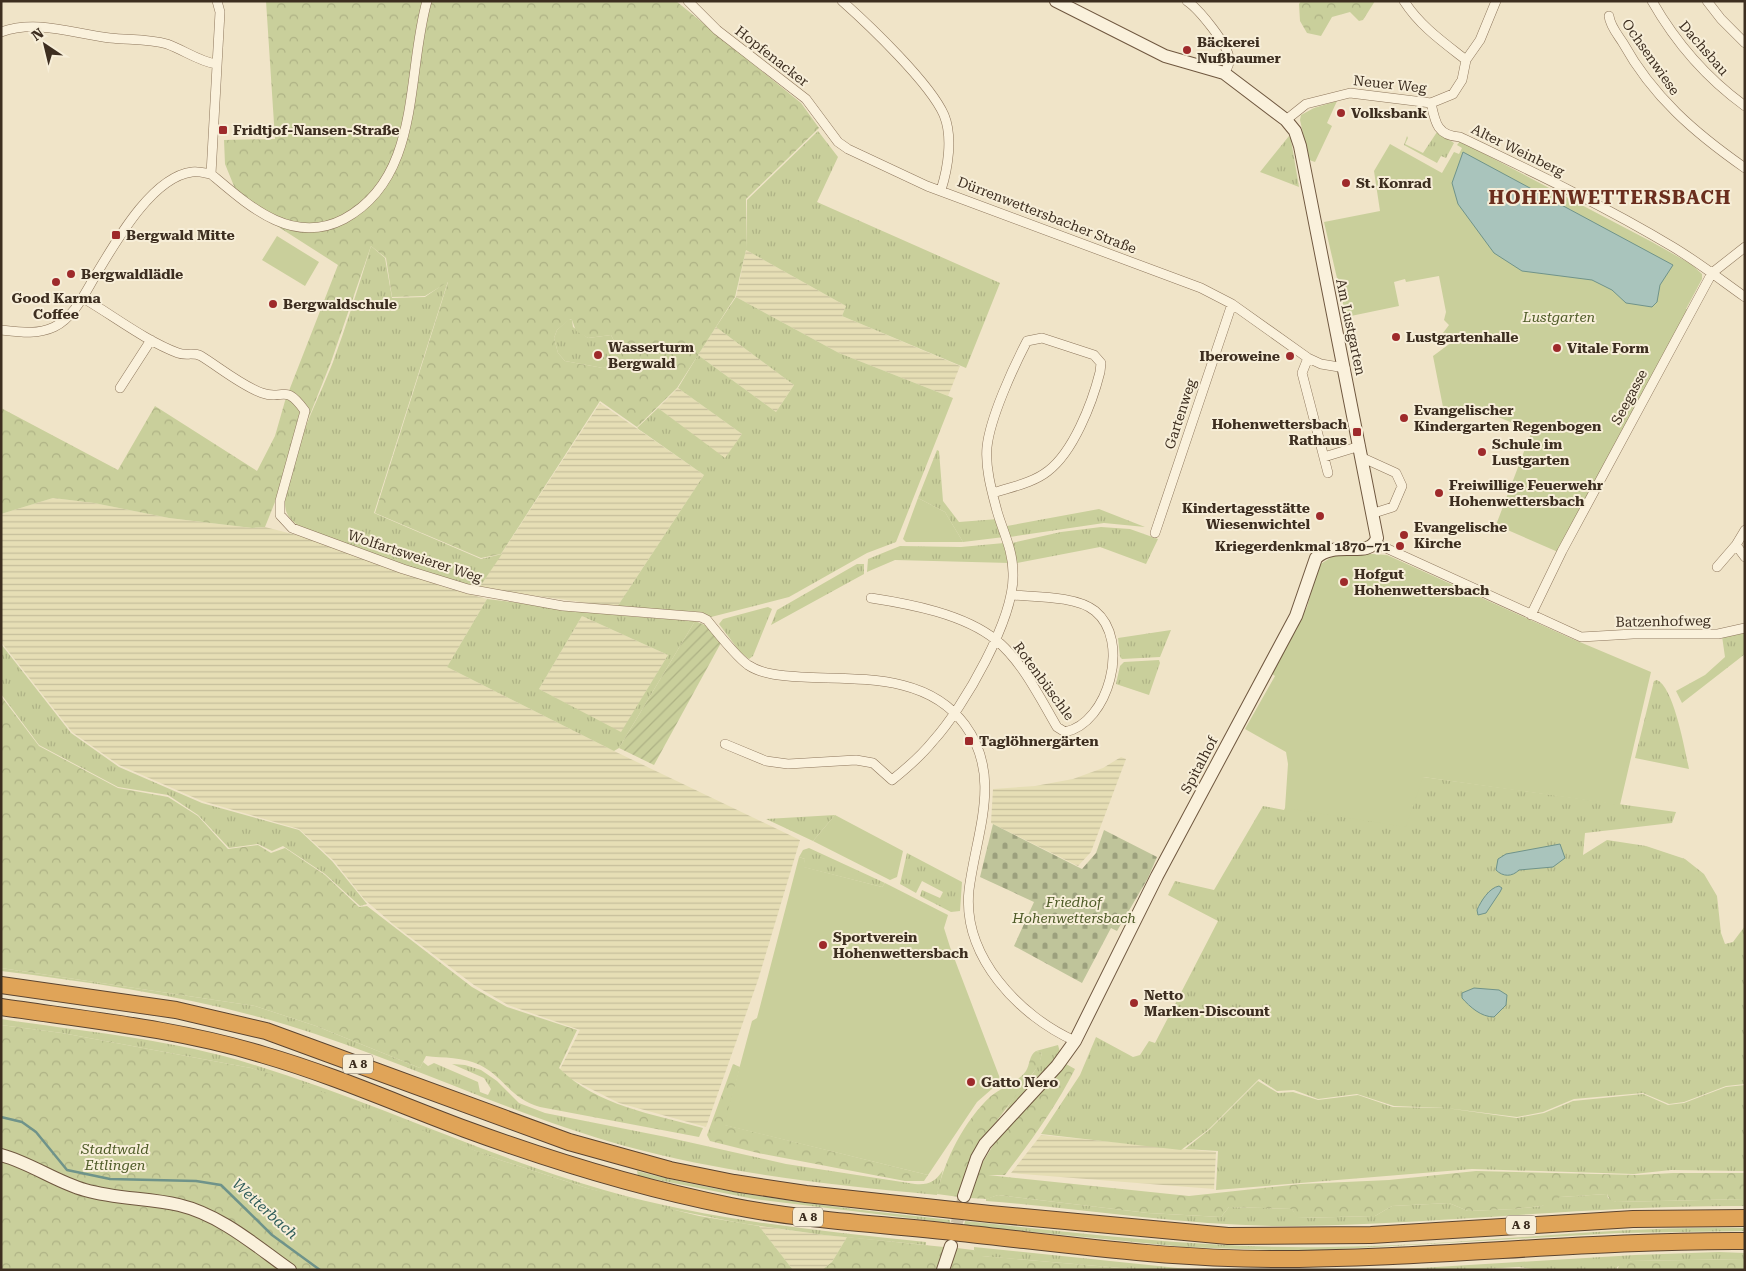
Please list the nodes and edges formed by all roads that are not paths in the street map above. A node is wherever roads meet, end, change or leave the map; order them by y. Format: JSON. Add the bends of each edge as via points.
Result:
{"nodes":[{"id":1,"x":217,"y":1,"type":"edge"},
{"id":2,"x":427,"y":1,"type":"edge"},
{"id":3,"x":688,"y":1,"type":"edge"},
{"id":4,"x":842,"y":1,"type":"edge"},
{"id":5,"x":1056,"y":1,"type":"edge"},
{"id":6,"x":1404,"y":1,"type":"edge"},
{"id":7,"x":1496,"y":1,"type":"edge"},
{"id":8,"x":1652,"y":1,"type":"edge"},
{"id":9,"x":1708,"y":1,"type":"edge"},
{"id":10,"x":1193,"y":3,"type":"edge"},
{"id":11,"x":1609,"y":16,"type":"dead end"},
{"id":12,"x":1,"y":32,"type":"edge"},
{"id":13,"x":1745,"y":43,"type":"edge"},
{"id":14,"x":1466,"y":60,"type":"junction"},
{"id":15,"x":216,"y":64,"type":"junction"},
{"id":16,"x":1224,"y":73,"type":"junction"},
{"id":17,"x":1431,"y":103,"type":"junction"},
{"id":18,"x":1745,"y":106,"type":"edge"},
{"id":19,"x":1286,"y":120,"type":"junction"},
{"id":20,"x":1745,"y":168,"type":"edge"},
{"id":21,"x":211,"y":174,"type":"junction"},
{"id":22,"x":941,"y":190,"type":"junction"},
{"id":23,"x":1745,"y":247,"type":"edge"},
{"id":24,"x":1712,"y":273,"type":"junction"},
{"id":25,"x":1745,"y":297,"type":"edge"},
{"id":26,"x":83,"y":298,"type":"junction"},
{"id":27,"x":1232,"y":304,"type":"junction"},
{"id":28,"x":1,"y":330,"type":"edge"},
{"id":29,"x":151,"y":340,"type":"junction"},
{"id":30,"x":1308,"y":358,"type":"junction"},
{"id":31,"x":1345,"y":368,"type":"junction"},
{"id":32,"x":120,"y":388,"type":"dead end"},
{"id":33,"x":1361,"y":452,"type":"junction"},
{"id":34,"x":1324,"y":457,"type":"junction"},
{"id":35,"x":1328,"y":473,"type":"dead end"},
{"id":36,"x":994,"y":493,"type":"junction"},
{"id":37,"x":1374,"y":513,"type":"junction"},
{"id":38,"x":1745,"y":530,"type":"edge"},
{"id":39,"x":1155,"y":533,"type":"dead end"},
{"id":40,"x":1375,"y":543,"type":"junction"},
{"id":41,"x":1736,"y":545,"type":"junction"},
{"id":42,"x":1745,"y":557,"type":"edge"},
{"id":43,"x":1717,"y":566,"type":"dead end"},
{"id":44,"x":1012,"y":595,"type":"junction"},
{"id":45,"x":870,"y":598,"type":"dead end"},
{"id":46,"x":1530,"y":615,"type":"junction"},
{"id":47,"x":1745,"y":628,"type":"edge"},
{"id":48,"x":996,"y":640,"type":"junction"},
{"id":49,"x":954,"y":713,"type":"junction"},
{"id":50,"x":725,"y":744,"type":"dead end"},
{"id":51,"x":1,"y":985,"type":"edge"},
{"id":52,"x":1,"y":1007,"type":"edge"},
{"id":53,"x":1075,"y":1041,"type":"junction"},
{"id":54,"x":1,"y":1155,"type":"edge"},
{"id":55,"x":964,"y":1196,"type":"tunnel mouth"},
{"id":56,"x":1745,"y":1218,"type":"edge"},
{"id":57,"x":1745,"y":1241,"type":"edge"},
{"id":58,"x":951,"y":1246,"type":"tunnel mouth"},
{"id":59,"x":290,"y":1270,"type":"edge"},
{"id":60,"x":944,"y":1270,"type":"edge"}],
"edges":[{"from":1,"to":15,"type":"street","via":[[220,12]]},
{"from":2,"to":21,"type":"street","via":[[400,148],[386,179],[374,196],[354,214],[319,229],[278,222],[255,209]]},
{"from":3,"to":22,"type":"street","name":"Hopfenacker","via":[[716,30],[806,99],[838,142]]},
{"from":4,"to":22,"type":"street","name":"Dürrenwettersbacher Straße","via":[[905,63],[944,115],[949,138]]},
{"from":5,"to":16,"type":"street","via":[[1165,56]]},
{"from":6,"to":14,"type":"street","via":[[1413,16]]},
{"from":7,"to":14,"type":"street","name":"Neuer Weg","via":[[1480,40]]},
{"from":8,"to":18,"type":"street","name":"Dachsbau","via":[[1692,60]]},
{"from":9,"to":13,"type":"street"},
{"from":10,"to":16,"type":"street","via":[[1229,56],[1229,65]]},
{"from":11,"to":20,"type":"street","name":"Ochsenwiese","via":[[1628,53],[1657,94],[1692,129]]},
{"from":12,"to":15,"type":"street","via":[[40,26],[167,44],[206,63]]},
{"from":14,"to":17,"type":"street","name":"Neuer Weg","via":[[1462,80],[1452,94]]},
{"from":15,"to":21,"type":"street"},
{"from":16,"to":19,"type":"street"},
{"from":17,"to":19,"type":"street","name":"Neuer Weg","via":[[1350,93],[1306,104]]},
{"from":17,"to":24,"type":"street","name":"Alter Weinberg","via":[[1435,123],[1441,131],[1554,183],[1672,246]]},
{"from":19,"to":31,"type":"street","name":"Am Lustgarten","via":[[1298,138]]},
{"from":21,"to":26,"type":"street","via":[[192,172],[172,178],[157,188],[132,219]]},
{"from":22,"to":27,"type":"street","name":"Dürrenwettersbacher Straße","via":[[1201,288]]},
{"from":23,"to":24,"type":"street"},
{"from":24,"to":25,"type":"street","name":"Alter Weinberg"},
{"from":24,"to":46,"type":"street","name":"Seegasse"},
{"from":26,"to":28,"type":"street","via":[[56,326],[31,332]]},
{"from":26,"to":29,"type":"street"},
{"from":27,"to":30,"type":"street","name":"Dürrenwettersbacher Straße"},
{"from":27,"to":39,"type":"street","name":"Gartenweg"},
{"from":29,"to":32,"type":"street"},
{"from":29,"to":49,"type":"street","name":"Wolfartsweierer Weg","via":[[180,354],[196,353],[263,393],[286,393],[296,399],[305,411],[280,501],[280,515],[292,528],[468,590],[563,606],[697,616],[708,620],[749,666],[777,676],[900,683],[926,692]]},
{"from":30,"to":31,"type":"street","name":"Dürrenwettersbacher Straße"},
{"from":30,"to":34,"type":"street","via":[[1302,373]]},
{"from":31,"to":33,"type":"street","name":"Am Lustgarten"},
{"from":33,"to":34,"type":"street"},
{"from":33,"to":37,"type":"street","name":"Am Lustgarten"},
{"from":33,"to":37,"type":"street","via":[[1396,473],[1402,486],[1393,506]]},
{"from":34,"to":35,"type":"street"},
{"from":36,"to":36,"type":"street","via":[[987,455],[990,431],[1027,341],[1042,338],[1094,355],[1101,363],[1100,372],[1072,444],[1047,472]]},
{"from":36,"to":44,"type":"street","via":[[1011,554]]},
{"from":37,"to":40,"type":"street","name":"Am Lustgarten","via":[[1378,533]]},
{"from":38,"to":41,"type":"street"},
{"from":40,"to":46,"type":"street"},
{"from":40,"to":53,"type":"street","name":"Spitalhof","via":[[1365,549],[1333,549],[1316,558],[1296,616],[1157,876]]},
{"from":41,"to":42,"type":"street"},
{"from":41,"to":43,"type":"street"},
{"from":44,"to":48,"type":"street"},
{"from":44,"to":48,"type":"street","name":"Rotenbüschle","via":[[1078,603],[1090,608],[1103,620],[1111,635],[1113,661],[1110,680],[1092,717],[1075,730],[1065,732],[1057,727],[1018,665]]},
{"from":45,"to":48,"type":"street","name":"Rotenbüschle","via":[[905,603],[955,617]]},
{"from":46,"to":47,"type":"street","name":"Batzenhofweg","via":[[1581,637],[1718,634]]},
{"from":48,"to":49,"type":"street"},
{"from":49,"to":50,"type":"street","via":[[934,741],[892,780],[873,763],[856,760],[788,764],[766,761]]},
{"from":49,"to":53,"type":"street","via":[[973,738],[986,782],[984,814],[969,895],[976,943],[992,971],[1019,1004]]},
{"from":51,"to":56,"type":"highway","number":"A 8","via":[[176,1010],[266,1031],[569,1142],[670,1170],[806,1194],[1228,1236],[1371,1235],[1633,1219]]},
{"from":52,"to":57,"type":"highway","number":"A 8","via":[[223,1043],[300,1067],[569,1166],[734,1207],[799,1216],[1235,1259],[1316,1259]]},
{"from":53,"to":55,"type":"street","name":"Spitalhof","via":[[1058,1066],[986,1144],[977,1158]]},
{"from":54,"to":59,"type":"street","via":[[83,1190],[181,1206],[204,1214]]},
{"from":58,"to":60,"type":"street"}]}
